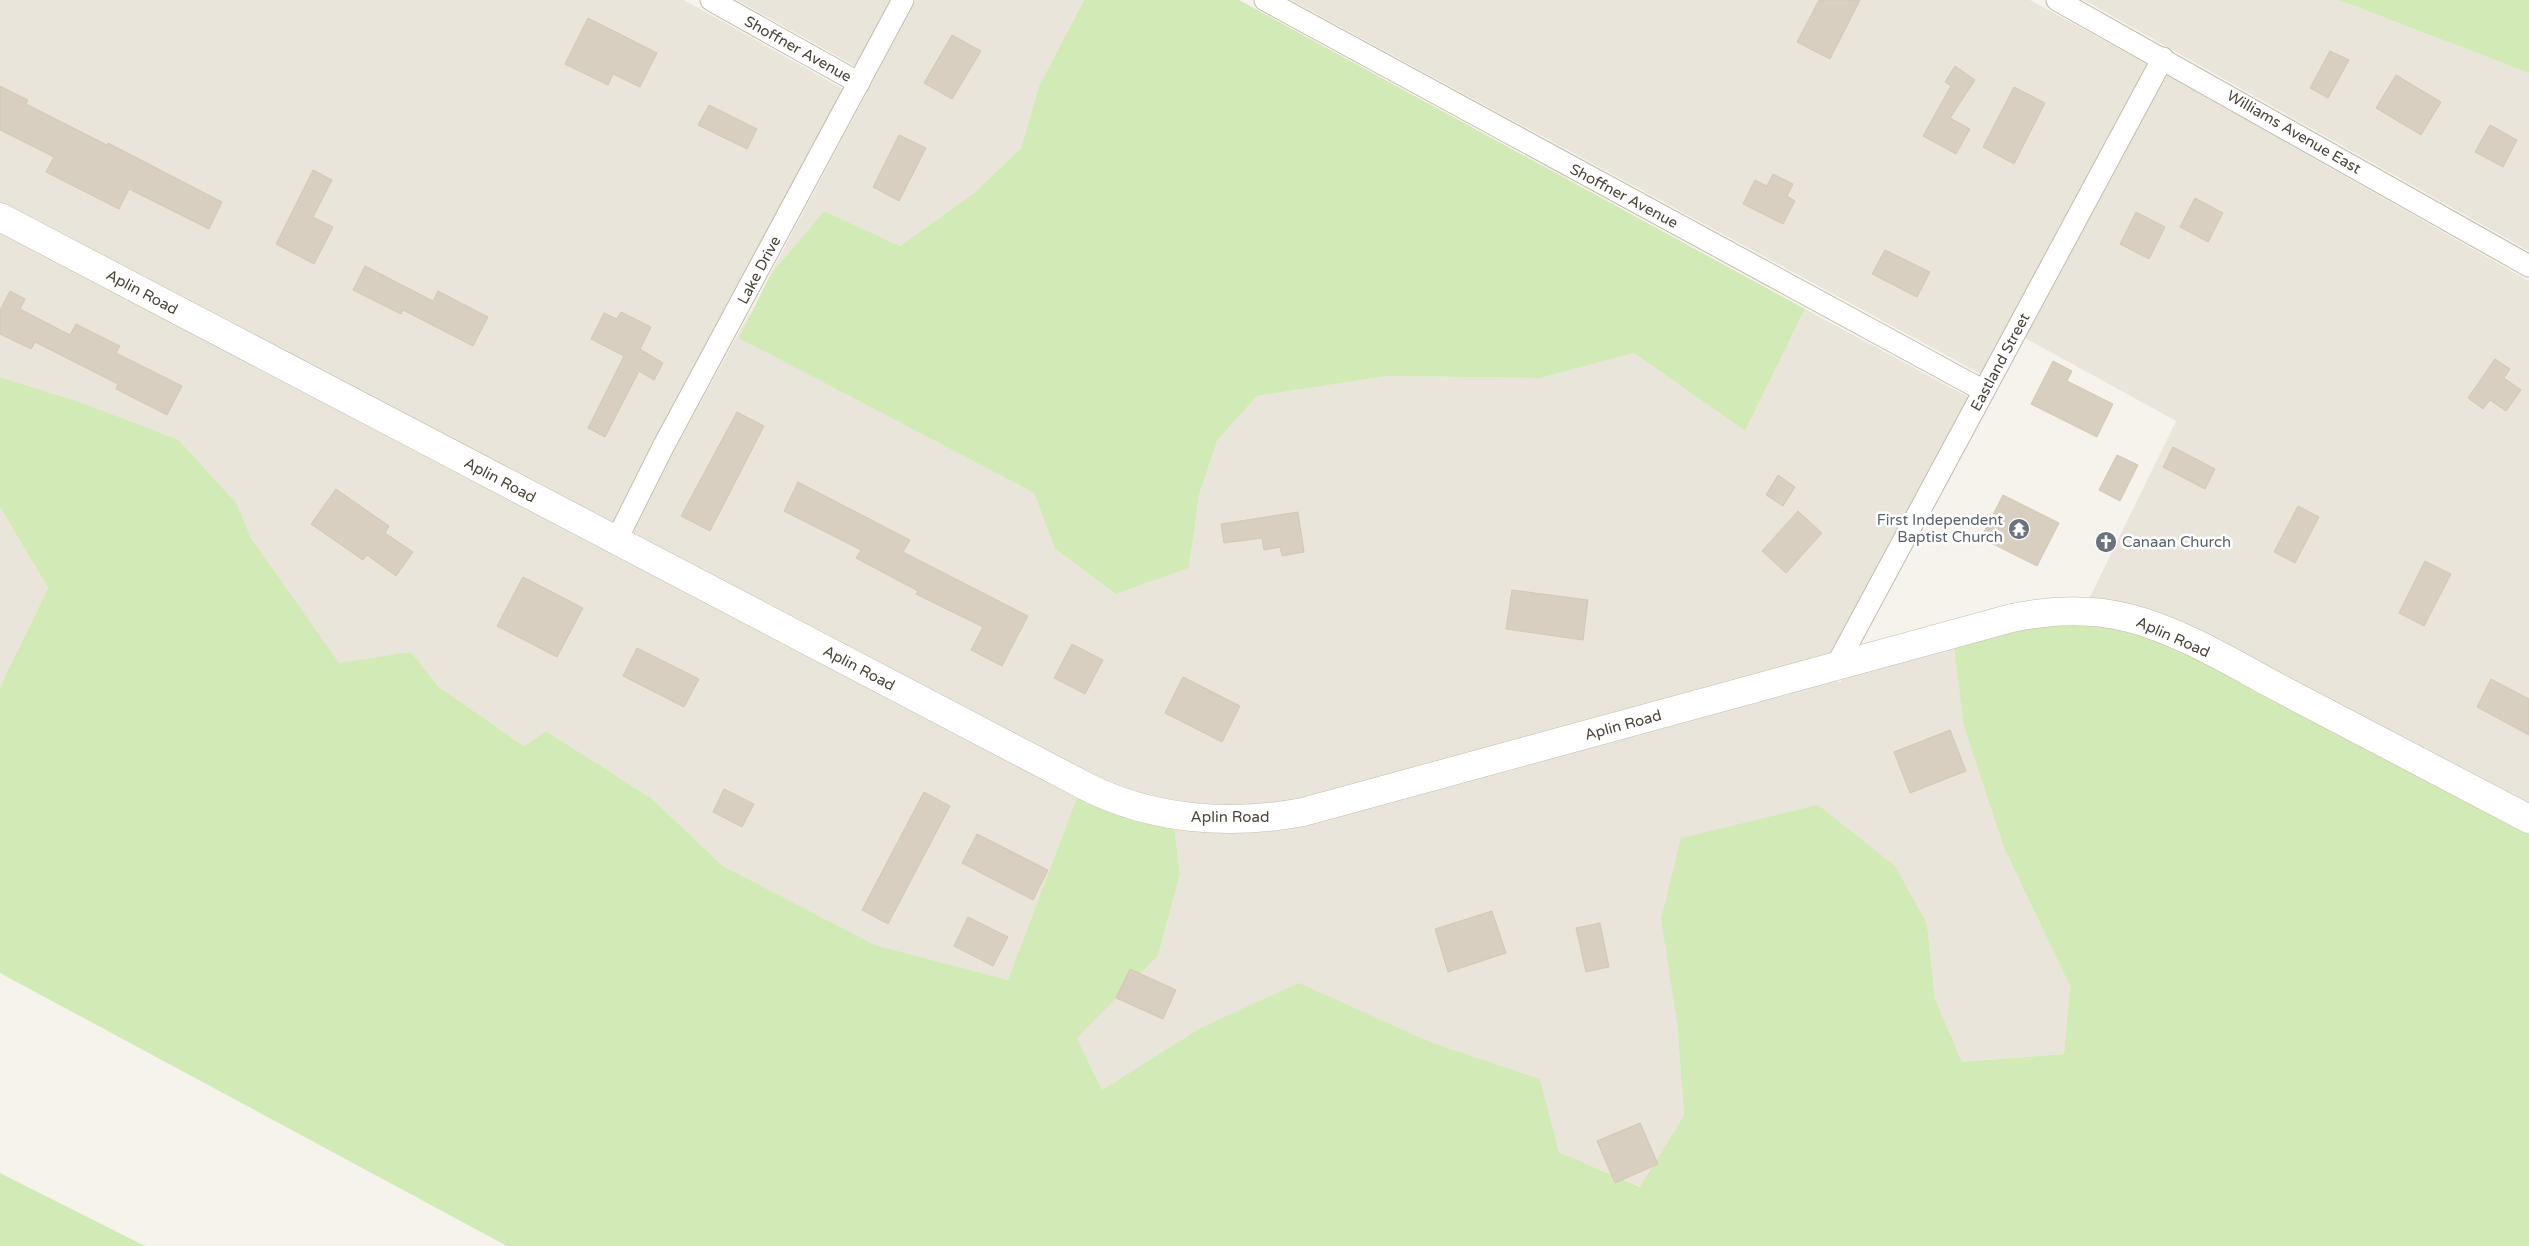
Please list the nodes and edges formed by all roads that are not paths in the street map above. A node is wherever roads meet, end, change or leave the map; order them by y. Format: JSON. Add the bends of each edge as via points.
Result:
{"nodes":[{"id":1,"x":711,"y":0,"type":"edge"},
{"id":2,"x":903,"y":0,"type":"edge"},
{"id":3,"x":1265,"y":0,"type":"edge"},
{"id":4,"x":2057,"y":0,"type":"edge"},
{"id":5,"x":2163,"y":58,"type":"junction"},
{"id":6,"x":859,"y":83,"type":"junction"},
{"id":7,"x":0,"y":218,"type":"edge"},
{"id":8,"x":2529,"y":266,"type":"edge"},
{"id":9,"x":1984,"y":391,"type":"junction"},
{"id":10,"x":616,"y":541,"type":"junction"},
{"id":11,"x":1836,"y":666,"type":"junction"},
{"id":12,"x":2529,"y":819,"type":"edge"}],
"edges":[{"from":1,"to":6,"type":"street","name":"Shoffner Avenue"},
{"from":2,"to":6,"type":"street","name":"Lake Drive"},
{"from":3,"to":9,"type":"street","name":"Shoffner Avenue"},
{"from":4,"to":5,"type":"street","name":"Williams Avenue East"},
{"from":5,"to":8,"type":"street","name":"Williams Avenue East"},
{"from":5,"to":9,"type":"street","name":"Eastland Street"},
{"from":6,"to":10,"type":"street","name":"Lake Drive"},
{"from":7,"to":10,"type":"street","name":"Aplin Road"},
{"from":9,"to":11,"type":"street","name":"Eastland Street"},
{"from":10,"to":11,"type":"street","name":"Aplin Road","via":[[1100,794],[1138,808],[1186,817],[1256,819],[1303,812]]},
{"from":11,"to":12,"type":"street","name":"Aplin Road","via":[[2032,614],[2073,611],[2128,618],[2157,627],[2235,665]]}]}
